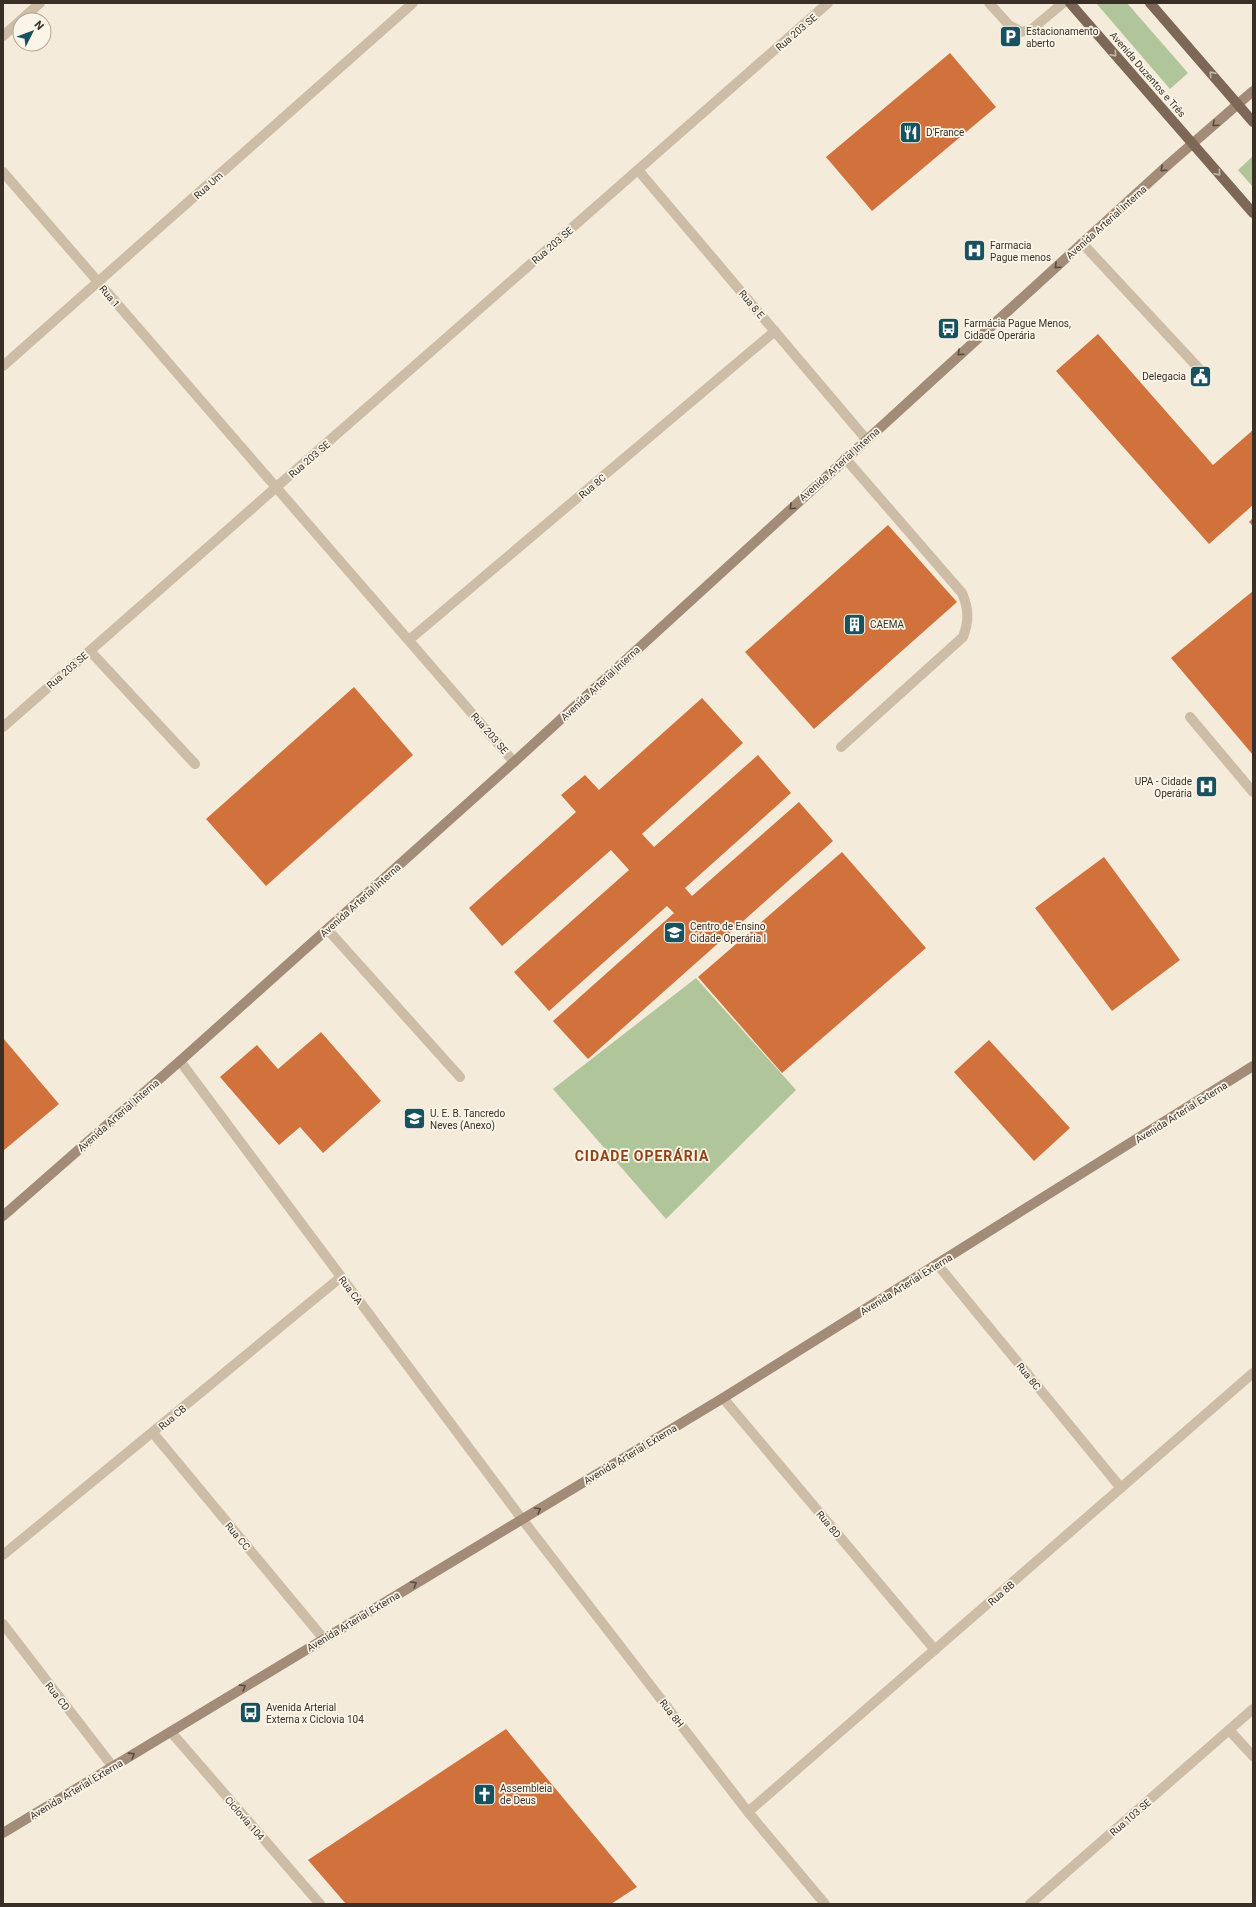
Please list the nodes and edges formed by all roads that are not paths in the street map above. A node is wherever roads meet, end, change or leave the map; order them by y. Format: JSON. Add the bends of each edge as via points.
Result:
{"nodes":[{"id":1,"x":40,"y":3,"type":"edge"},
{"id":2,"x":413,"y":3,"type":"edge"},
{"id":3,"x":828,"y":3,"type":"edge"},
{"id":4,"x":989,"y":3,"type":"edge"},
{"id":5,"x":1063,"y":3,"type":"edge"},
{"id":6,"x":1070,"y":3,"type":"edge"},
{"id":7,"x":1150,"y":3,"type":"edge"},
{"id":8,"x":29,"y":12,"type":"edge"},
{"id":9,"x":12,"y":28,"type":"edge"},
{"id":10,"x":3,"y":36,"type":"edge"},
{"id":11,"x":1253,"y":91,"type":"edge"},
{"id":12,"x":1237,"y":104,"type":"junction"},
{"id":13,"x":1253,"y":122,"type":"edge"},
{"id":14,"x":1193,"y":144,"type":"junction"},
{"id":15,"x":638,"y":170,"type":"junction"},
{"id":16,"x":3,"y":172,"type":"edge"},
{"id":17,"x":1253,"y":213,"type":"edge"},
{"id":18,"x":1082,"y":243,"type":"junction"},
{"id":19,"x":98,"y":282,"type":"junction"},
{"id":20,"x":775,"y":331,"type":"junction"},
{"id":21,"x":3,"y":366,"type":"edge"},
{"id":22,"x":1205,"y":376,"type":"dead end"},
{"id":23,"x":195,"y":393,"type":"joint"},
{"id":24,"x":866,"y":439,"type":"junction"},
{"id":25,"x":845,"y":458,"type":"junction"},
{"id":26,"x":276,"y":488,"type":"junction"},
{"id":27,"x":410,"y":640,"type":"junction"},
{"id":28,"x":90,"y":651,"type":"junction"},
{"id":29,"x":1190,"y":717,"type":"dead end"},
{"id":30,"x":3,"y":727,"type":"edge"},
{"id":31,"x":841,"y":747,"type":"dead end"},
{"id":32,"x":514,"y":762,"type":"junction"},
{"id":33,"x":194,"y":764,"type":"dead end"},
{"id":34,"x":1253,"y":792,"type":"edge"},
{"id":35,"x":328,"y":930,"type":"junction"},
{"id":36,"x":180,"y":1061,"type":"junction"},
{"id":37,"x":1253,"y":1066,"type":"edge"},
{"id":38,"x":460,"y":1077,"type":"dead end"},
{"id":39,"x":3,"y":1216,"type":"edge"},
{"id":40,"x":938,"y":1264,"type":"junction"},
{"id":41,"x":341,"y":1277,"type":"junction"},
{"id":42,"x":1253,"y":1373,"type":"edge"},
{"id":43,"x":723,"y":1398,"type":"junction"},
{"id":44,"x":153,"y":1433,"type":"junction"},
{"id":45,"x":1121,"y":1488,"type":"junction"},
{"id":46,"x":522,"y":1519,"type":"junction"},
{"id":47,"x":3,"y":1555,"type":"edge"},
{"id":48,"x":3,"y":1624,"type":"edge"},
{"id":49,"x":323,"y":1638,"type":"junction"},
{"id":50,"x":935,"y":1650,"type":"junction"},
{"id":51,"x":1253,"y":1709,"type":"edge"},
{"id":52,"x":1229,"y":1730,"type":"junction"},
{"id":53,"x":171,"y":1732,"type":"junction"},
{"id":54,"x":1253,"y":1756,"type":"edge"},
{"id":55,"x":113,"y":1767,"type":"junction"},
{"id":56,"x":748,"y":1812,"type":"junction"},
{"id":57,"x":3,"y":1833,"type":"edge"},
{"id":58,"x":320,"y":1904,"type":"edge"},
{"id":59,"x":825,"y":1904,"type":"edge"},
{"id":60,"x":1030,"y":1904,"type":"edge"}],
"edges":[{"from":1,"to":8,"type":"street"},
{"from":2,"to":19,"type":"street","name":"Rua Um"},
{"from":3,"to":15,"type":"street","name":"Rua 203 SE"},
{"from":4,"to":5,"type":"street","via":[[1009,25],[1021,32],[1032,29]]},
{"from":6,"to":14,"type":"main road","name":"Avenida Duzentos e Três","one_way":true},
{"from":12,"to":7,"type":"main road","one_way":true},
{"from":9,"to":10,"type":"street"},
{"from":11,"to":12,"type":"main road","name":"Avenida Arterial Interna"},
{"from":12,"to":13,"type":"main road"},
{"from":12,"to":14,"type":"main road","name":"Avenida Arterial Interna","one_way":true},
{"from":14,"to":17,"type":"main road","name":"Avenida Duzentos e Três","one_way":true},
{"from":14,"to":18,"type":"main road","name":"Avenida Arterial Interna","one_way":true},
{"from":15,"to":20,"type":"street","name":"Rua 8 E"},
{"from":15,"to":26,"type":"street","name":"Rua 203 SE"},
{"from":16,"to":19,"type":"street","name":"Rua 1"},
{"from":18,"to":22,"type":"street"},
{"from":18,"to":24,"type":"main road","name":"Avenida Arterial Interna","one_way":true},
{"from":19,"to":21,"type":"street","name":"Rua Um"},
{"from":19,"to":23,"type":"street","name":"Rua 1"},
{"from":20,"to":24,"type":"street","name":"Rua 8 E"},
{"from":20,"to":27,"type":"street","name":"Rua 8C"},
{"from":23,"to":26,"type":"street","name":"Rua 203 SE"},
{"from":24,"to":25,"type":"main road","name":"Avenida Arterial Interna"},
{"from":25,"to":31,"type":"street","via":[[962,593],[967,605],[968,622],[963,637]]},
{"from":25,"to":32,"type":"main road","name":"Avenida Arterial Interna","one_way":true},
{"from":26,"to":27,"type":"street","name":"Rua 203 SE"},
{"from":26,"to":28,"type":"street","name":"Rua 203 SE"},
{"from":27,"to":32,"type":"street","name":"Rua 203 SE"},
{"from":28,"to":30,"type":"street","name":"Rua 203 SE"},
{"from":28,"to":33,"type":"street"},
{"from":29,"to":34,"type":"street"},
{"from":32,"to":35,"type":"main road","name":"Avenida Arterial Interna"},
{"from":35,"to":36,"type":"main road","name":"Avenida Arterial Interna"},
{"from":35,"to":38,"type":"street"},
{"from":36,"to":39,"type":"main road","name":"Avenida Arterial Interna"},
{"from":36,"to":41,"type":"street","name":"Rua CA"},
{"from":37,"to":40,"type":"main road","name":"Avenida Arterial Externa"},
{"from":40,"to":43,"type":"main road","name":"Avenida Arterial Externa"},
{"from":40,"to":45,"type":"street","name":"Rua 8C"},
{"from":41,"to":44,"type":"street","name":"Rua CB"},
{"from":41,"to":46,"type":"street","name":"Rua CA"},
{"from":42,"to":45,"type":"street","name":"Rua 8B"},
{"from":46,"to":43,"type":"main road","name":"Avenida Arterial Externa","one_way":true},
{"from":43,"to":50,"type":"street","name":"Rua 8D"},
{"from":44,"to":47,"type":"street","name":"Rua CB"},
{"from":44,"to":49,"type":"street","name":"Rua CC"},
{"from":45,"to":50,"type":"street","name":"Rua 8B"},
{"from":49,"to":46,"type":"main road","name":"Avenida Arterial Externa","one_way":true},
{"from":46,"to":56,"type":"street","name":"Rua 8H"},
{"from":48,"to":55,"type":"street","name":"Rua CD"},
{"from":53,"to":49,"type":"main road","name":"Avenida Arterial Externa","one_way":true},
{"from":50,"to":56,"type":"street","name":"Rua 8B"},
{"from":51,"to":52,"type":"street","name":"Rua 103 SE"},
{"from":52,"to":54,"type":"street"},
{"from":52,"to":60,"type":"street","name":"Rua 103 SE"},
{"from":55,"to":53,"type":"main road","name":"Avenida Arterial Externa","one_way":true},
{"from":53,"to":58,"type":"street","name":"Ciclovia 104"},
{"from":55,"to":57,"type":"main road","name":"Avenida Arterial Externa"},
{"from":56,"to":59,"type":"street","name":"Rua 8H"}]}
